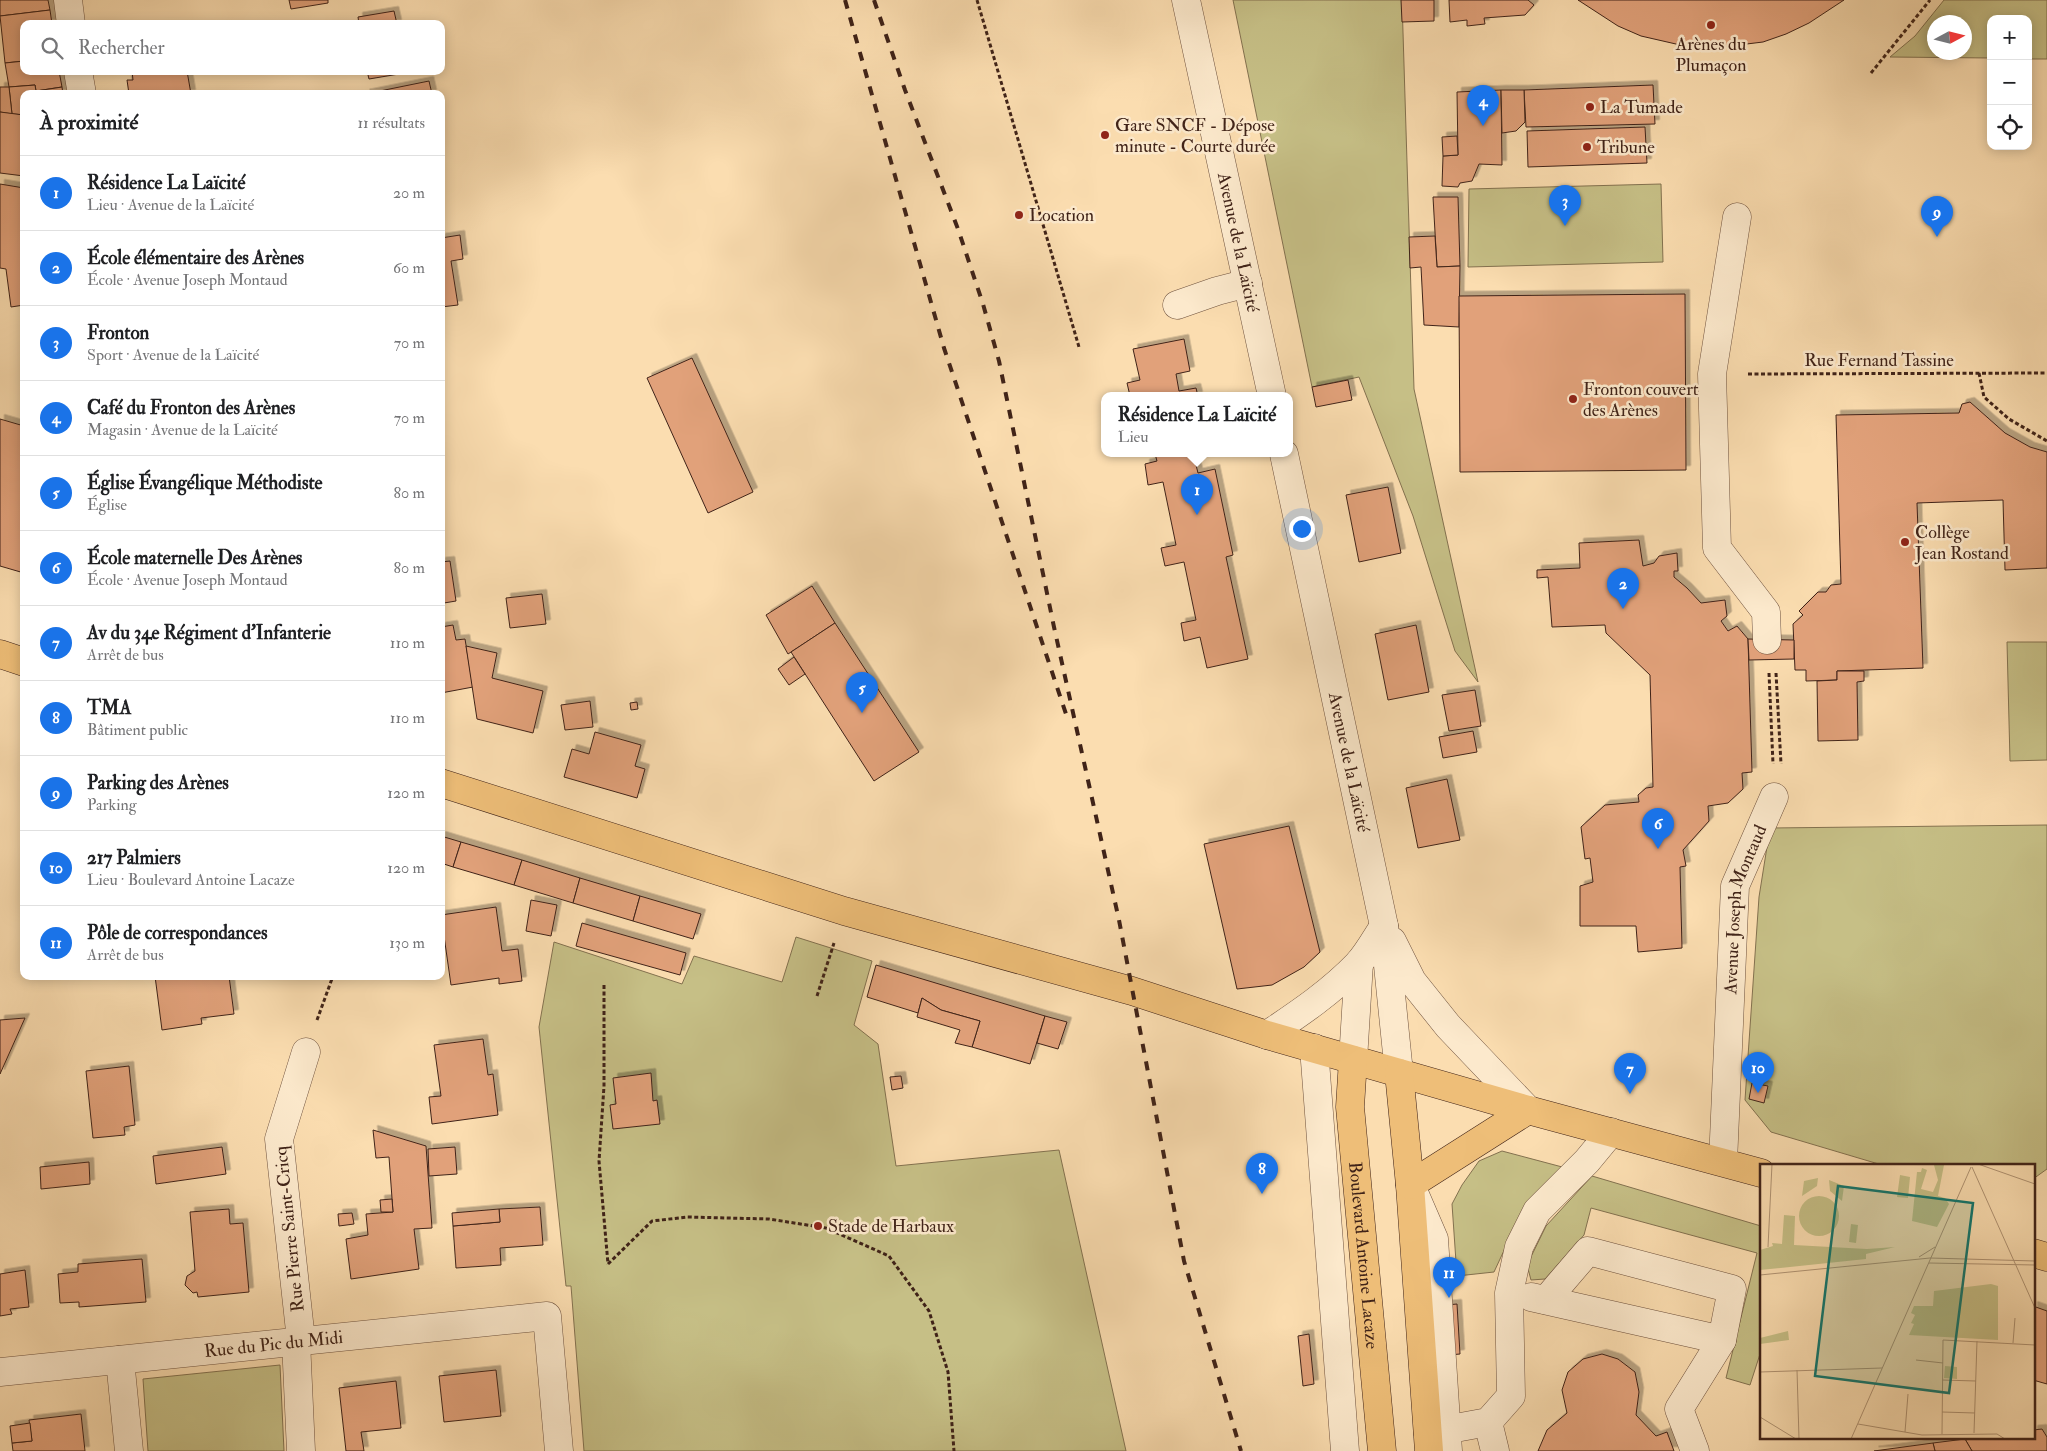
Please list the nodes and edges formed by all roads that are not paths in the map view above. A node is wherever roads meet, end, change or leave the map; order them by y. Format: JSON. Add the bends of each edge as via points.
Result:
{"nodes":[{"id":1,"x":68,"y":0,"type":"edge"},
{"id":2,"x":1186,"y":0,"type":"edge"},
{"id":3,"x":70,"y":20,"type":"edge"},
{"id":4,"x":79,"y":75,"type":"edge"},
{"id":5,"x":81,"y":90,"type":"edge"},
{"id":6,"x":1737,"y":217,"type":"dead end"},
{"id":7,"x":1248,"y":283,"type":"junction"},
{"id":8,"x":1177,"y":304,"type":"dead end"},
{"id":9,"x":1271,"y":392,"type":"edge"},
{"id":10,"x":1285,"y":457,"type":"edge"},
{"id":11,"x":1767,"y":640,"type":"road end"},
{"id":12,"x":0,"y":654,"type":"edge"},
{"id":13,"x":20,"y":661,"type":"edge"},
{"id":14,"x":445,"y":784,"type":"edge"},
{"id":15,"x":1774,"y":797,"type":"road end"},
{"id":16,"x":1384,"y":926,"type":"junction"},
{"id":17,"x":1359,"y":963,"type":"junction"},
{"id":18,"x":1267,"y":1035,"type":"junction"},
{"id":19,"x":1314,"y":1048,"type":"junction"},
{"id":20,"x":306,"y":1052,"type":"road end"},
{"id":21,"x":1353,"y":1060,"type":"junction"},
{"id":22,"x":1399,"y":1073,"type":"junction"},
{"id":23,"x":1528,"y":1110,"type":"junction"},
{"id":24,"x":1611,"y":1132,"type":"junction"},
{"id":25,"x":1723,"y":1162,"type":"junction"},
{"id":26,"x":1760,"y":1173,"type":"edge"},
{"id":27,"x":1410,"y":1185,"type":"junction"},
{"id":28,"x":2034,"y":1253,"type":"edge"},
{"id":29,"x":2047,"y":1258,"type":"edge"},
{"id":30,"x":1509,"y":1293,"type":"junction"},
{"id":31,"x":1546,"y":1300,"type":"junction"},
{"id":32,"x":1722,"y":1340,"type":"junction"},
{"id":33,"x":298,"y":1341,"type":"junction"},
{"id":34,"x":120,"y":1360,"type":"junction"},
{"id":35,"x":0,"y":1372,"type":"edge"},
{"id":36,"x":1488,"y":1422,"type":"junction"},
{"id":37,"x":1438,"y":1441,"type":"edge"},
{"id":38,"x":129,"y":1451,"type":"edge"},
{"id":39,"x":301,"y":1451,"type":"edge"},
{"id":40,"x":559,"y":1451,"type":"edge"},
{"id":41,"x":1345,"y":1451,"type":"edge"},
{"id":42,"x":1382,"y":1451,"type":"edge"},
{"id":43,"x":1495,"y":1451,"type":"edge"},
{"id":44,"x":1695,"y":1451,"type":"edge"}],
"edges":[{"from":1,"to":3,"type":"street"},
{"from":2,"to":7,"type":"street","name":"Avenue de la Laïcité"},
{"from":4,"to":5,"type":"street"},
{"from":6,"to":11,"type":"street","via":[[1712,374],[1718,548],[1766,612]]},
{"from":7,"to":8,"type":"street"},
{"from":7,"to":9,"type":"street","name":"Avenue de la Laïcité"},
{"from":10,"to":16,"type":"street","name":"Avenue de la Laïcité"},
{"from":12,"to":13,"type":"main road"},
{"from":14,"to":18,"type":"main road","via":[[844,912],[1132,990]]},
{"from":15,"to":25,"type":"street","name":"Avenue Joseph Montaud","via":[[1735,886]]},
{"from":16,"to":17,"type":"street"},
{"from":16,"to":22,"type":"street","name":"Avenue de la Laïcité"},
{"from":16,"to":23,"type":"street","via":[[1412,981],[1448,1026]]},
{"from":17,"to":18,"type":"street","via":[[1322,998]]},
{"from":17,"to":21,"type":"street"},
{"from":18,"to":19,"type":"main road"},
{"from":19,"to":21,"type":"main road"},
{"from":19,"to":41,"type":"street"},
{"from":20,"to":33,"type":"street","name":"Rue Pierre Saint-Cricq","via":[[279,1139]]},
{"from":21,"to":22,"type":"main road"},
{"from":21,"to":42,"type":"main road","name":"Boulevard Antoine Lacaze","via":[[1350,1114]]},
{"from":22,"to":23,"type":"main road"},
{"from":22,"to":27,"type":"main road"},
{"from":23,"to":24,"type":"main road"},
{"from":23,"to":27,"type":"main road"},
{"from":24,"to":25,"type":"main road"},
{"from":24,"to":30,"type":"street","via":[[1587,1162],[1537,1211],[1519,1248]]},
{"from":25,"to":26,"type":"main road"},
{"from":27,"to":37,"type":"main road"},
{"from":28,"to":29,"type":"main road"},
{"from":30,"to":31,"type":"street"},
{"from":30,"to":36,"type":"street","via":[[1511,1396]]},
{"from":31,"to":32,"type":"street"},
{"from":31,"to":32,"type":"street","via":[[1588,1251],[1732,1288]]},
{"from":32,"to":44,"type":"street","via":[[1679,1409]]},
{"from":33,"to":34,"type":"street","name":"Rue du Pic du Midi"},
{"from":33,"to":39,"type":"street","name":"Rue Pierre Saint-Cricq"},
{"from":33,"to":40,"type":"street","name":"Rue du Pic du Midi","via":[[547,1316]]},
{"from":34,"to":35,"type":"street","name":"Rue du Pic du Midi"},
{"from":34,"to":38,"type":"street"},
{"from":36,"to":37,"type":"street"},
{"from":36,"to":43,"type":"street"}]}
